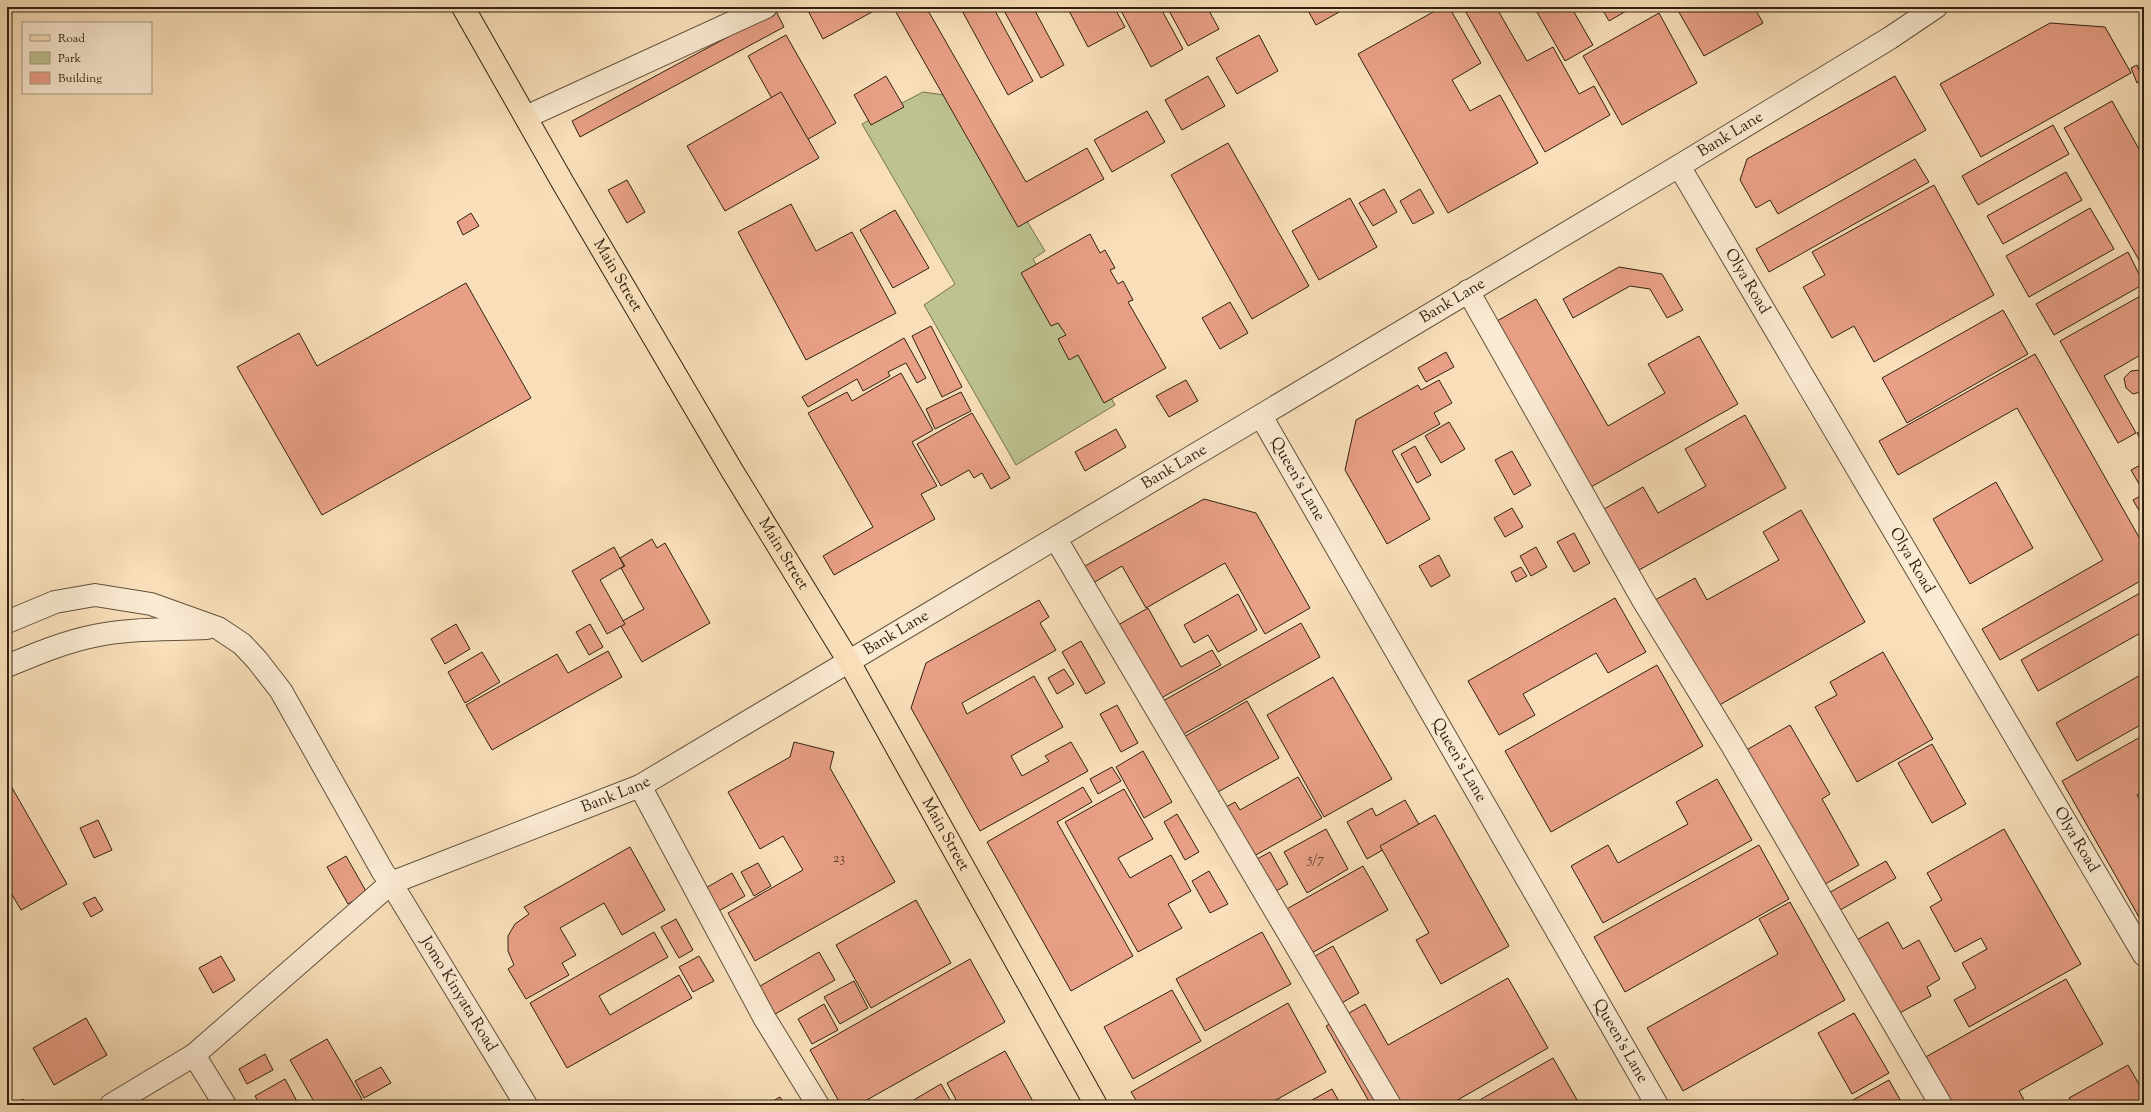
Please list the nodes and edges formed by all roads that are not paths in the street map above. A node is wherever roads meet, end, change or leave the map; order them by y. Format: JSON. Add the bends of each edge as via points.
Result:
{"nodes":[{"id":1,"x":463,"y":7,"type":"edge"},
{"id":2,"x":766,"y":7,"type":"edge"},
{"id":3,"x":1936,"y":7,"type":"edge"},
{"id":4,"x":526,"y":117,"type":"junction"},
{"id":5,"x":1679,"y":166,"type":"junction"},
{"id":6,"x":1468,"y":291,"type":"junction"},
{"id":7,"x":1261,"y":416,"type":"junction"},
{"id":8,"x":1056,"y":539,"type":"junction"},
{"id":9,"x":7,"y":622,"type":"edge"},
{"id":10,"x":218,"y":628,"type":"junction"},
{"id":11,"x":848,"y":660,"type":"junction"},
{"id":12,"x":7,"y":666,"type":"edge"},
{"id":13,"x":640,"y":786,"type":"junction"},
{"id":14,"x":391,"y":883,"type":"junction"},
{"id":15,"x":2144,"y":955,"type":"edge"},
{"id":16,"x":194,"y":1055,"type":"junction"},
{"id":17,"x":111,"y":1105,"type":"edge"},
{"id":18,"x":225,"y":1105,"type":"edge"},
{"id":19,"x":526,"y":1105,"type":"edge"},
{"id":20,"x":818,"y":1105,"type":"edge"},
{"id":21,"x":1096,"y":1105,"type":"edge"},
{"id":22,"x":1390,"y":1105,"type":"edge"},
{"id":23,"x":1657,"y":1105,"type":"edge"},
{"id":24,"x":1941,"y":1105,"type":"edge"}],
"edges":[{"from":1,"to":4,"type":"main road","name":"Main Street"},
{"from":2,"to":4,"type":"street"},
{"from":3,"to":5,"type":"street","name":"Bank Lane","via":[[1890,38]]},
{"from":4,"to":11,"type":"main road","name":"Main Street","via":[[727,462]]},
{"from":5,"to":6,"type":"street","name":"Bank Lane"},
{"from":5,"to":15,"type":"street","name":"Olya Road"},
{"from":6,"to":7,"type":"street","name":"Bank Lane"},
{"from":6,"to":24,"type":"street","via":[[1643,600],[1733,747]]},
{"from":7,"to":8,"type":"street","name":"Bank Lane"},
{"from":7,"to":23,"type":"street","name":"Queen's Lane"},
{"from":8,"to":11,"type":"street","name":"Bank Lane"},
{"from":8,"to":22,"type":"street"},
{"from":9,"to":10,"type":"street","name":"Jomo Kinyata Road","via":[[55,602],[95,595],[151,604]]},
{"from":10,"to":12,"type":"street","via":[[96,635],[68,642]]},
{"from":10,"to":14,"type":"street","name":"Jomo Kinyata Road","via":[[242,644],[281,691],[382,872]]},
{"from":11,"to":13,"type":"street","name":"Bank Lane"},
{"from":11,"to":21,"type":"main road","name":"Main Street"},
{"from":13,"to":14,"type":"street","name":"Bank Lane"},
{"from":13,"to":20,"type":"street","via":[[765,1019]]},
{"from":14,"to":16,"type":"street","name":"Bank Lane"},
{"from":14,"to":19,"type":"street","name":"Jomo Kinyata Road"},
{"from":16,"to":17,"type":"street","name":"Bank Lane"},
{"from":16,"to":18,"type":"street"}]}
